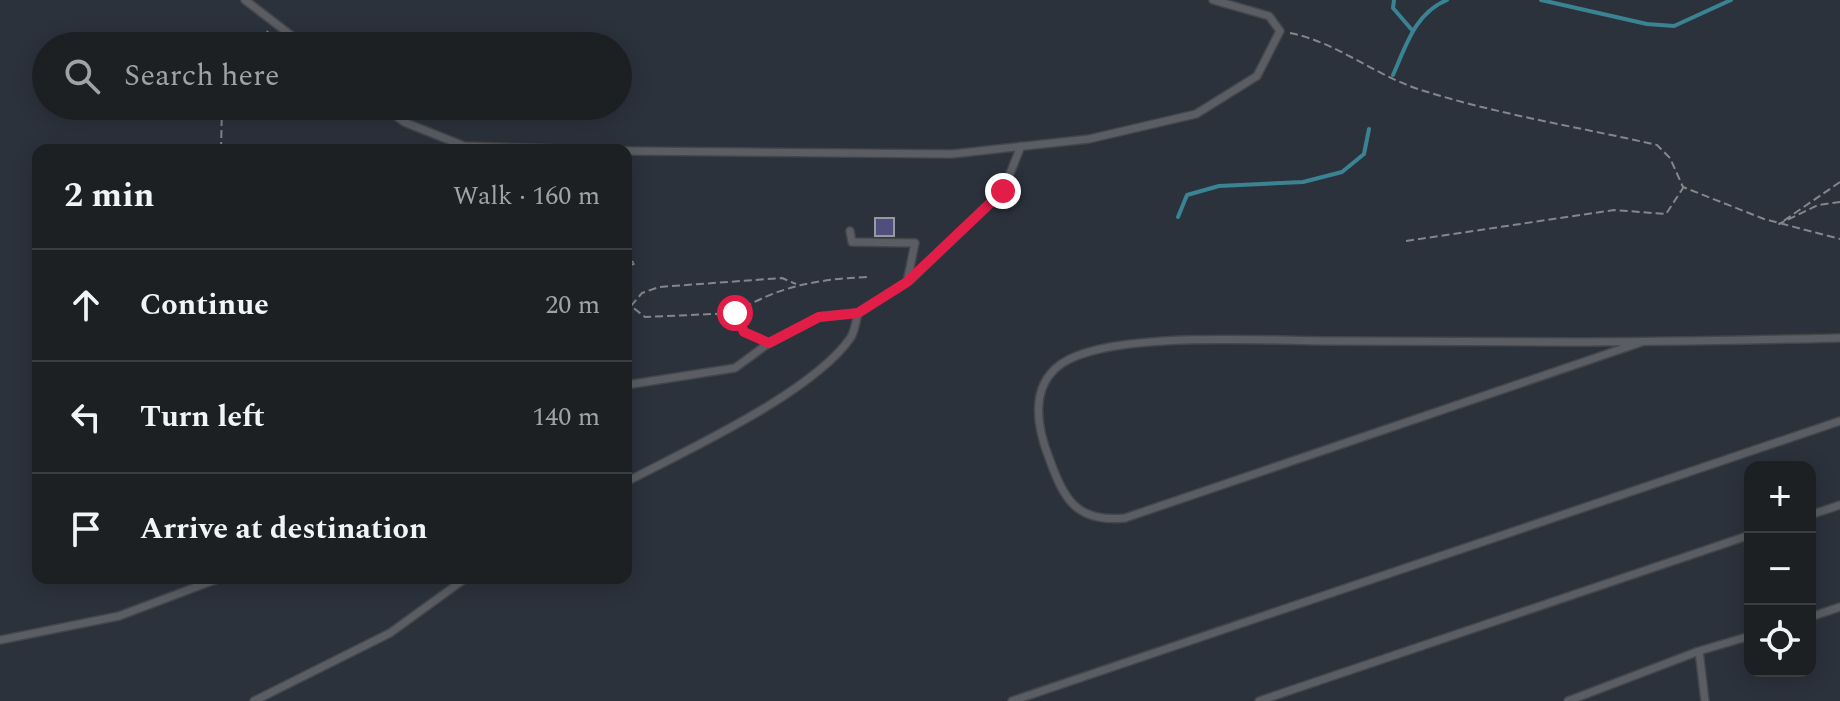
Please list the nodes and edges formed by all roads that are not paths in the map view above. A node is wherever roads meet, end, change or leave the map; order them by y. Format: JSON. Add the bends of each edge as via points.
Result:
{"nodes":[{"id":1,"x":245,"y":0,"type":"edge"},
{"id":2,"x":1213,"y":0,"type":"edge"},
{"id":3,"x":286,"y":32,"type":"edge"},
{"id":4,"x":401,"y":120,"type":"edge"},
{"id":5,"x":459,"y":144,"type":"edge"},
{"id":6,"x":1021,"y":146,"type":"junction"},
{"id":7,"x":632,"y":151,"type":"edge"},
{"id":8,"x":850,"y":231,"type":"dead end"},
{"id":9,"x":907,"y":282,"type":"junction"},
{"id":10,"x":858,"y":313,"type":"junction"},
{"id":11,"x":1840,"y":338,"type":"edge"},
{"id":12,"x":1642,"y":342,"type":"junction"},
{"id":13,"x":632,"y":384,"type":"edge"},
{"id":14,"x":1840,"y":421,"type":"edge"},
{"id":15,"x":632,"y":479,"type":"edge"},
{"id":16,"x":1840,"y":505,"type":"edge"},
{"id":17,"x":1816,"y":513,"type":"edge"},
{"id":18,"x":1744,"y":537,"type":"edge"},
{"id":19,"x":204,"y":584,"type":"edge"},
{"id":20,"x":458,"y":584,"type":"edge"},
{"id":21,"x":1840,"y":607,"type":"edge"},
{"id":22,"x":1816,"y":615,"type":"edge"},
{"id":23,"x":1744,"y":638,"type":"edge"},
{"id":24,"x":0,"y":640,"type":"edge"},
{"id":25,"x":1699,"y":651,"type":"junction"},
{"id":26,"x":254,"y":701,"type":"edge"},
{"id":27,"x":1012,"y":701,"type":"edge"},
{"id":28,"x":1259,"y":701,"type":"edge"},
{"id":29,"x":1568,"y":701,"type":"edge"},
{"id":30,"x":1705,"y":701,"type":"edge"}],
"edges":[{"from":1,"to":3,"type":"lane"},
{"from":2,"to":6,"type":"lane","via":[[1269,16],[1280,31],[1257,76],[1196,114],[1089,139]]},
{"from":4,"to":5,"type":"lane"},
{"from":6,"to":7,"type":"lane","via":[[952,154]]},
{"from":6,"to":9,"type":"lane","via":[[1003,191]]},
{"from":8,"to":9,"type":"lane","via":[[852,242],[915,243]]},
{"from":9,"to":10,"type":"lane"},
{"from":10,"to":13,"type":"lane","via":[[819,317],[735,368]]},
{"from":10,"to":15,"type":"lane","via":[[853,334],[830,361],[760,410]]},
{"from":11,"to":12,"type":"lane"},
{"from":12,"to":12,"type":"lane","via":[[1195,341],[1106,348],[1058,366],[1040,396],[1039,430],[1067,499],[1090,517],[1125,518]]},
{"from":14,"to":27,"type":"lane"},
{"from":16,"to":17,"type":"lane"},
{"from":18,"to":28,"type":"lane"},
{"from":19,"to":24,"type":"lane","via":[[119,616]]},
{"from":20,"to":26,"type":"lane","via":[[390,633]]},
{"from":21,"to":22,"type":"lane"},
{"from":23,"to":25,"type":"lane"},
{"from":25,"to":29,"type":"lane"},
{"from":25,"to":30,"type":"lane"}]}
